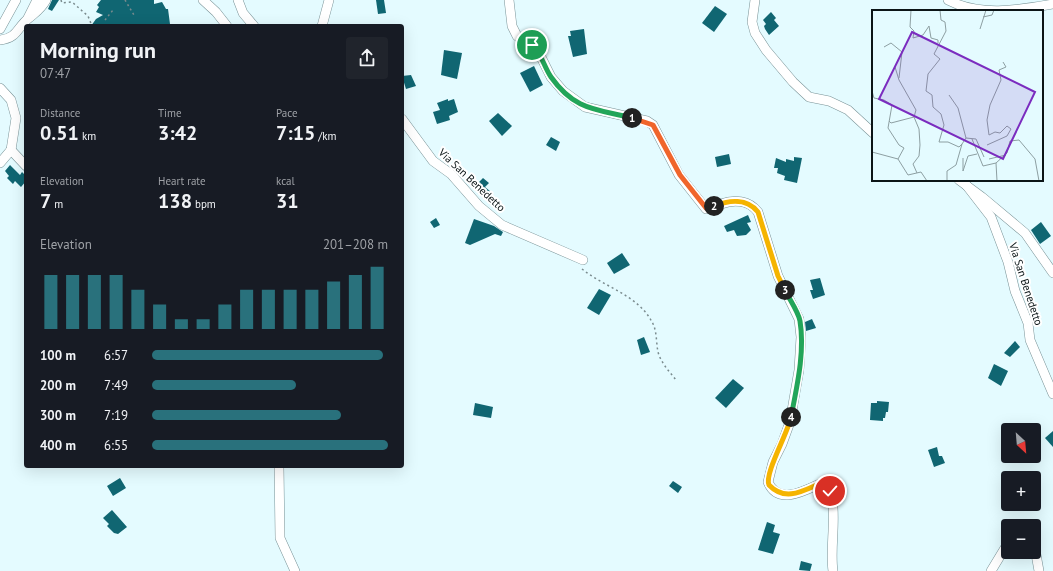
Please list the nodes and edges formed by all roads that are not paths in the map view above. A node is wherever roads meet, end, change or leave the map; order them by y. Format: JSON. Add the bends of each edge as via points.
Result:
{"nodes":[{"id":1,"x":37,"y":0,"type":"edge"},
{"id":2,"x":46,"y":0,"type":"edge"},
{"id":3,"x":203,"y":0,"type":"edge"},
{"id":4,"x":238,"y":0,"type":"edge"},
{"id":5,"x":329,"y":0,"type":"edge"},
{"id":6,"x":509,"y":0,"type":"edge"},
{"id":7,"x":755,"y":0,"type":"edge"},
{"id":8,"x":948,"y":0,"type":"edge"},
{"id":9,"x":14,"y":1,"type":"edge"},
{"id":10,"x":1053,"y":4,"type":"edge"},
{"id":11,"x":28,"y":18,"type":"junction"},
{"id":12,"x":1,"y":24,"type":"edge"},
{"id":13,"x":225,"y":24,"type":"edge"},
{"id":14,"x":252,"y":24,"type":"edge"},
{"id":15,"x":323,"y":24,"type":"edge"},
{"id":16,"x":0,"y":40,"type":"edge"},
{"id":17,"x":0,"y":88,"type":"edge"},
{"id":18,"x":404,"y":122,"type":"edge"},
{"id":19,"x":872,"y":132,"type":"edge"},
{"id":20,"x":11,"y":150,"type":"junction"},
{"id":21,"x":0,"y":163,"type":"edge"},
{"id":22,"x":24,"y":164,"type":"edge"},
{"id":23,"x":960,"y":181,"type":"edge"},
{"id":24,"x":967,"y":186,"type":"junction"},
{"id":25,"x":581,"y":263,"type":"road end"},
{"id":26,"x":1053,"y":273,"type":"edge"},
{"id":27,"x":1053,"y":394,"type":"edge"},
{"id":28,"x":279,"y":468,"type":"edge"},
{"id":29,"x":1001,"y":555,"type":"edge"},
{"id":30,"x":1037,"y":559,"type":"edge"},
{"id":31,"x":295,"y":571,"type":"edge"},
{"id":32,"x":833,"y":571,"type":"edge"},
{"id":33,"x":991,"y":571,"type":"edge"},
{"id":34,"x":1039,"y":571,"type":"edge"}],
"edges":[{"from":1,"to":11,"type":"street"},
{"from":2,"to":11,"type":"street","via":[[38,12]]},
{"from":3,"to":13,"type":"street"},
{"from":4,"to":14,"type":"street","via":[[243,13]]},
{"from":5,"to":15,"type":"street"},
{"from":6,"to":32,"type":"street","via":[[512,26],[517,36],[538,51],[551,77],[575,102],[595,111],[647,121],[653,125],[680,175],[706,208],[736,201],[753,206],[758,212],[778,276],[799,319],[801,337],[800,370],[790,422],[773,462],[768,482],[773,490],[788,495],[800,493],[826,481],[833,513]]},
{"from":7,"to":19,"type":"street","via":[[752,22],[758,37],[793,82],[809,97],[829,101],[848,110]]},
{"from":8,"to":10,"type":"street","via":[[973,10],[1015,10]]},
{"from":9,"to":12,"type":"street"},
{"from":11,"to":16,"type":"street","via":[[14,35]]},
{"from":17,"to":20,"type":"street","via":[[11,100],[16,118]]},
{"from":18,"to":25,"type":"street","name":"Via San Benedetto","via":[[433,161],[451,174],[464,192],[502,225]]},
{"from":20,"to":21,"type":"street"},
{"from":20,"to":22,"type":"street"},
{"from":23,"to":24,"type":"street","name":"Via San Benedetto"},
{"from":24,"to":26,"type":"street","name":"Via San Benedetto","via":[[1025,233]]},
{"from":24,"to":27,"type":"street","name":"Via San Benedetto","via":[[993,222],[1028,323],[1030,340]]},
{"from":28,"to":31,"type":"street","via":[[280,538]]},
{"from":29,"to":33,"type":"street"},
{"from":30,"to":34,"type":"street"}]}
